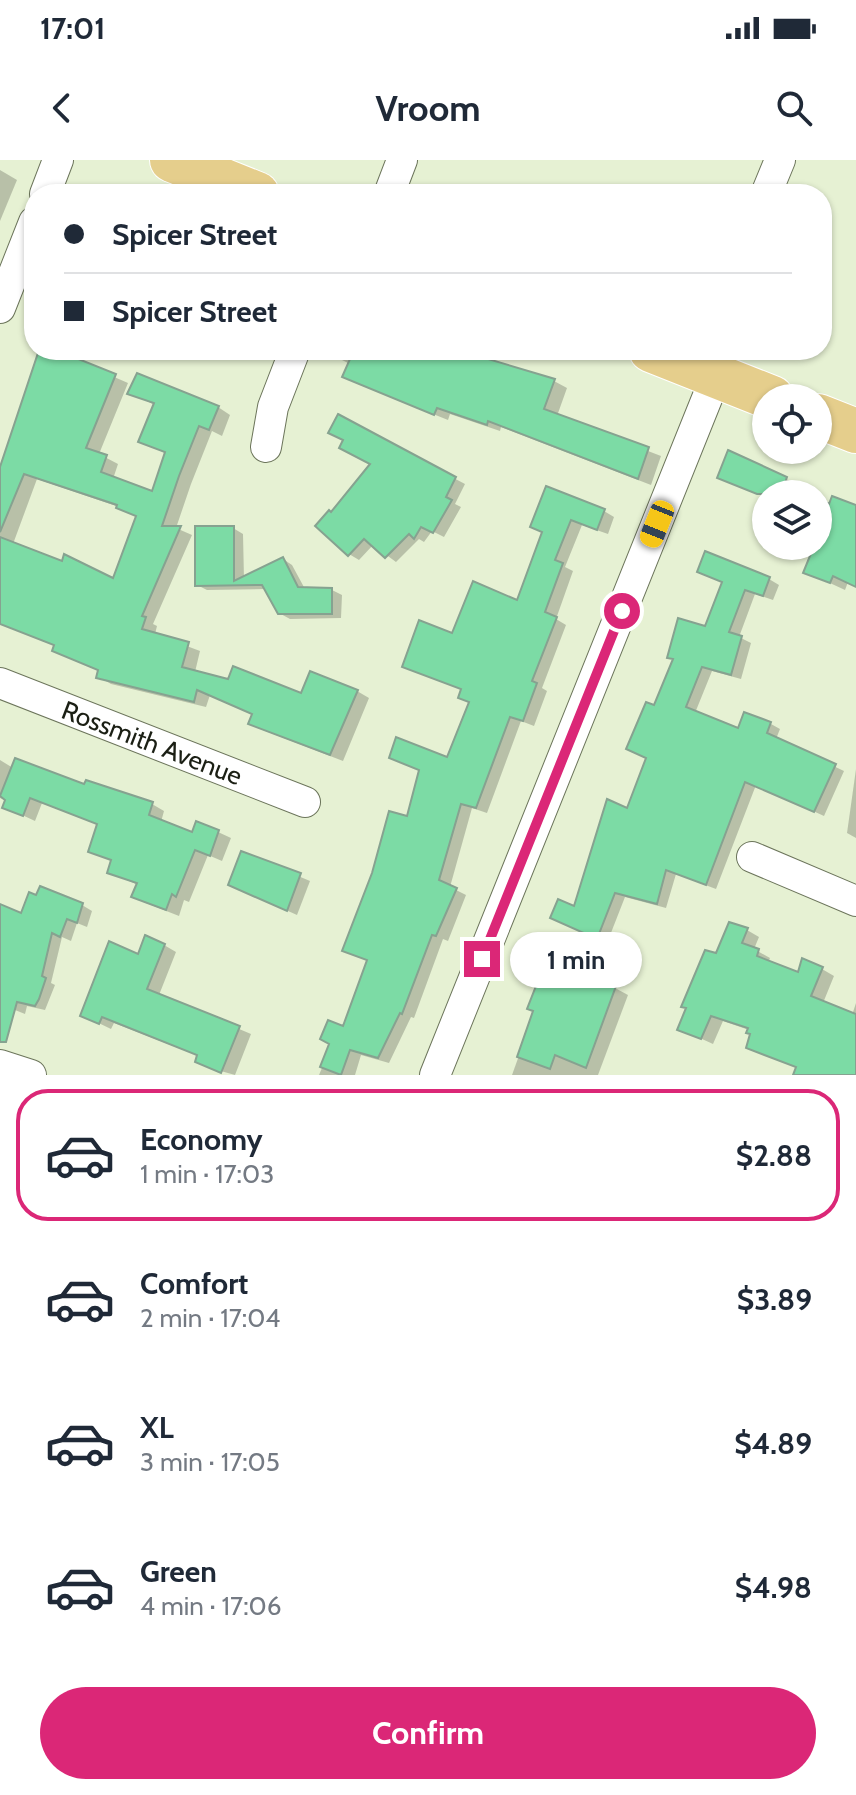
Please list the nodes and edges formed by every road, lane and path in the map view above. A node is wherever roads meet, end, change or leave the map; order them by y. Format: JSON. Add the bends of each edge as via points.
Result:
{"nodes":[{"id":1,"x":58,"y":160,"type":"edge"},
{"id":2,"x":172,"y":160,"type":"edge"},
{"id":3,"x":402,"y":160,"type":"edge"},
{"id":4,"x":780,"y":160,"type":"edge"},
{"id":5,"x":49,"y":184,"type":"edge"},
{"id":6,"x":232,"y":184,"type":"edge"},
{"id":7,"x":393,"y":184,"type":"edge"},
{"id":8,"x":770,"y":184,"type":"edge"},
{"id":9,"x":24,"y":247,"type":"edge"},
{"id":10,"x":0,"y":308,"type":"edge"},
{"id":11,"x":291,"y":360,"type":"edge"},
{"id":12,"x":706,"y":365,"type":"edge"},
{"id":13,"x":752,"y":388,"type":"edge"},
{"id":14,"x":832,"y":422,"type":"edge"},
{"id":15,"x":856,"y":431,"type":"edge"},
{"id":16,"x":266,"y":447,"type":"dead end"},
{"id":17,"x":0,"y":683,"type":"edge"},
{"id":18,"x":305,"y":802,"type":"dead end"},
{"id":19,"x":752,"y":857,"type":"dead end"},
{"id":20,"x":856,"y":901,"type":"edge"},
{"id":21,"x":0,"y":1065,"type":"edge"},
{"id":22,"x":31,"y":1075,"type":"edge"},
{"id":23,"x":435,"y":1075,"type":"edge"}],
"edges":[{"from":1,"to":5,"type":"street"},
{"from":2,"to":6,"type":"main road"},
{"from":3,"to":7,"type":"street"},
{"from":4,"to":8,"type":"street"},
{"from":9,"to":10,"type":"street"},
{"from":11,"to":16,"type":"street","via":[[273,407]]},
{"from":12,"to":13,"type":"main road"},
{"from":12,"to":23,"type":"street"},
{"from":14,"to":15,"type":"main road"},
{"from":17,"to":18,"type":"street","name":"Rossmith Avenue"},
{"from":19,"to":20,"type":"street"},
{"from":21,"to":22,"type":"street"}]}
